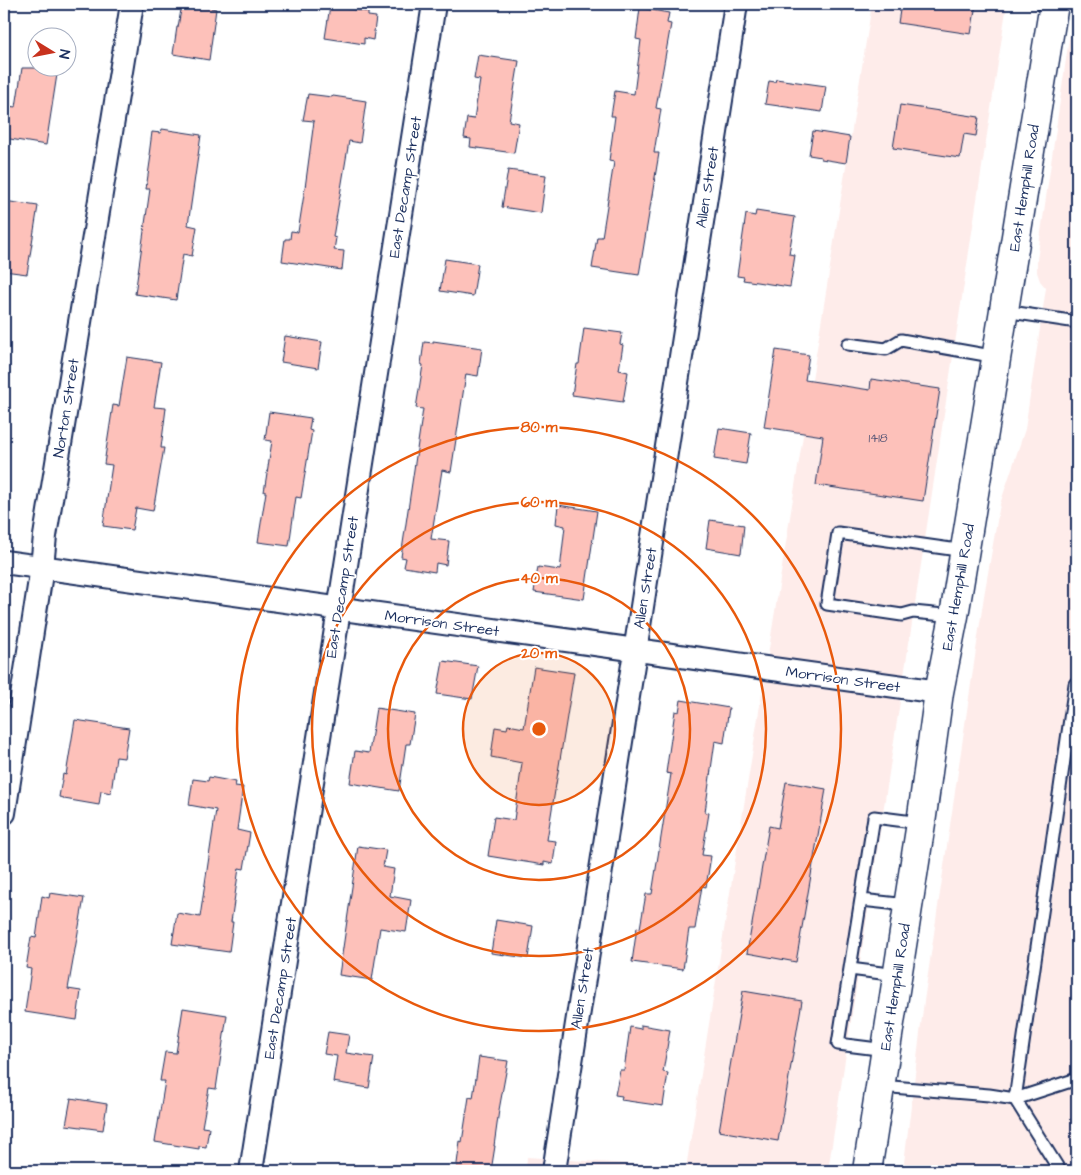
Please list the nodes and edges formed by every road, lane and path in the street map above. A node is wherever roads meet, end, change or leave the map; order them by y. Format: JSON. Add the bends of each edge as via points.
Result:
{"nodes":[{"id":1,"x":132,"y":4,"type":"edge"},
{"id":2,"x":434,"y":4,"type":"edge"},
{"id":3,"x":736,"y":4,"type":"edge"},
{"id":4,"x":1054,"y":4,"type":"edge"},
{"id":5,"x":1004,"y":312,"type":"junction"},
{"id":6,"x":1077,"y":322,"type":"edge"},
{"id":7,"x":848,"y":344,"type":"dead end"},
{"id":8,"x":997,"y":357,"type":"junction"},
{"id":9,"x":965,"y":551,"type":"junction"},
{"id":10,"x":4,"y":562,"type":"edge"},
{"id":11,"x":42,"y":567,"type":"junction"},
{"id":12,"x":339,"y":608,"type":"junction"},
{"id":13,"x":954,"y":616,"type":"junction"},
{"id":14,"x":635,"y":650,"type":"junction"},
{"id":15,"x":1077,"y":682,"type":"edge"},
{"id":16,"x":939,"y":692,"type":"junction"},
{"id":17,"x":4,"y":813,"type":"edge"},
{"id":18,"x":921,"y":823,"type":"junction"},
{"id":19,"x":860,"y":900,"type":"junction"},
{"id":20,"x":908,"y":905,"type":"junction"},
{"id":21,"x":850,"y":969,"type":"junction"},
{"id":22,"x":897,"y":974,"type":"junction"},
{"id":23,"x":886,"y":1050,"type":"junction"},
{"id":24,"x":1077,"y":1079,"type":"edge"},
{"id":25,"x":880,"y":1086,"type":"junction"},
{"id":26,"x":1015,"y":1099,"type":"junction"},
{"id":27,"x":251,"y":1171,"type":"edge"},
{"id":28,"x":554,"y":1171,"type":"edge"},
{"id":29,"x":867,"y":1171,"type":"edge"},
{"id":30,"x":1060,"y":1171,"type":"edge"}],
"edges":[{"from":1,"to":11,"type":"street","name":"Norton Street"},
{"from":2,"to":12,"type":"street","name":"East Decamp Street"},
{"from":3,"to":14,"type":"street","name":"Allen Street"},
{"from":4,"to":5,"type":"street","name":"East Hemphill Road"},
{"from":5,"to":6,"type":"lane"},
{"from":5,"to":8,"type":"street","name":"East Hemphill Road"},
{"from":7,"to":8,"type":"lane","via":[[886,349],[901,340]]},
{"from":8,"to":9,"type":"street","name":"East Hemphill Road"},
{"from":9,"to":13,"type":"street","name":"East Hemphill Road"},
{"from":9,"to":13,"type":"lane","via":[[838,533],[828,604],[902,615],[913,612]]},
{"from":10,"to":11,"type":"street","name":"Morrison Street"},
{"from":11,"to":12,"type":"street","name":"Morrison Street"},
{"from":11,"to":17,"type":"street","name":"Norton Street"},
{"from":12,"to":14,"type":"street","name":"Morrison Street"},
{"from":12,"to":27,"type":"street","name":"East Decamp Street"},
{"from":13,"to":16,"type":"street","name":"East Hemphill Road"},
{"from":14,"to":16,"type":"street","name":"Morrison Street"},
{"from":14,"to":28,"type":"street","name":"Allen Street"},
{"from":15,"to":26,"type":"lane"},
{"from":16,"to":18,"type":"street","name":"East Hemphill Road"},
{"from":18,"to":19,"type":"lane","via":[[874,817]]},
{"from":18,"to":20,"type":"street","name":"East Hemphill Road"},
{"from":19,"to":20,"type":"lane"},
{"from":19,"to":21,"type":"lane"},
{"from":20,"to":22,"type":"street","name":"East Hemphill Road"},
{"from":21,"to":22,"type":"lane"},
{"from":21,"to":23,"type":"lane","via":[[838,1044]]},
{"from":22,"to":23,"type":"street","name":"East Hemphill Road"},
{"from":23,"to":25,"type":"street","name":"East Hemphill Road"},
{"from":24,"to":26,"type":"lane"},
{"from":25,"to":26,"type":"lane"},
{"from":25,"to":29,"type":"street","name":"East Hemphill Road"},
{"from":26,"to":30,"type":"lane"}]}
